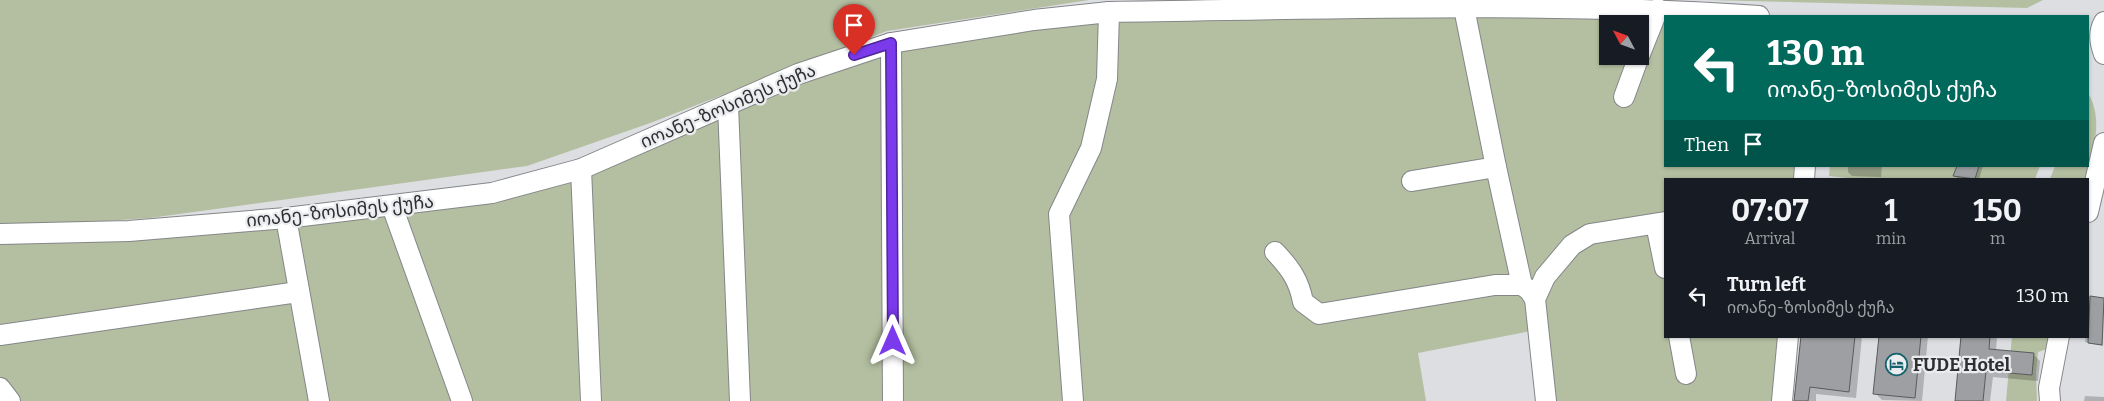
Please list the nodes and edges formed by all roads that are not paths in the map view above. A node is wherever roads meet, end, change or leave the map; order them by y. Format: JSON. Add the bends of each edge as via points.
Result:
{"nodes":[{"id":1,"x":1464,"y":8,"type":"junction"},
{"id":2,"x":1658,"y":9,"type":"junction"},
{"id":3,"x":1109,"y":12,"type":"junction"},
{"id":4,"x":1745,"y":15,"type":"edge"},
{"id":5,"x":2104,"y":16,"type":"edge"},
{"id":6,"x":2104,"y":22,"type":"edge"},
{"id":7,"x":2089,"y":23,"type":"edge"},
{"id":8,"x":1649,"y":32,"type":"edge"},
{"id":9,"x":891,"y":43,"type":"junction"},
{"id":10,"x":2089,"y":47,"type":"edge"},
{"id":11,"x":2104,"y":54,"type":"edge"},
{"id":12,"x":1636,"y":65,"type":"edge"},
{"id":13,"x":1624,"y":97,"type":"dead end"},
{"id":14,"x":728,"y":105,"type":"junction"},
{"id":15,"x":2104,"y":143,"type":"edge"},
{"id":16,"x":1496,"y":167,"type":"junction"},
{"id":17,"x":582,"y":168,"type":"junction"},
{"id":18,"x":1412,"y":181,"type":"dead end"},
{"id":19,"x":392,"y":206,"type":"junction"},
{"id":20,"x":2089,"y":208,"type":"edge"},
{"id":21,"x":286,"y":218,"type":"junction"},
{"id":22,"x":1660,"y":223,"type":"edge"},
{"id":23,"x":0,"y":234,"type":"edge"},
{"id":24,"x":1275,"y":252,"type":"dead end"},
{"id":25,"x":1664,"y":259,"type":"edge"},
{"id":26,"x":298,"y":292,"type":"junction"},
{"id":27,"x":1529,"y":292,"type":"junction"},
{"id":28,"x":0,"y":335,"type":"edge"},
{"id":29,"x":1679,"y":338,"type":"edge"},
{"id":30,"x":1788,"y":338,"type":"edge"},
{"id":31,"x":2059,"y":338,"type":"edge"},
{"id":32,"x":1686,"y":374,"type":"dead end"},
{"id":33,"x":0,"y":388,"type":"edge"},
{"id":34,"x":10,"y":401,"type":"edge"},
{"id":35,"x":319,"y":401,"type":"edge"},
{"id":36,"x":462,"y":401,"type":"edge"},
{"id":37,"x":590,"y":401,"type":"edge"},
{"id":38,"x":740,"y":401,"type":"edge"},
{"id":39,"x":893,"y":401,"type":"edge"},
{"id":40,"x":1073,"y":401,"type":"edge"},
{"id":41,"x":1546,"y":401,"type":"edge"},
{"id":42,"x":1782,"y":401,"type":"edge"},
{"id":43,"x":2050,"y":401,"type":"edge"}],
"edges":[{"from":1,"to":2,"type":"street","name":"იოანე-ზოსიმეს ქუჩა"},
{"from":1,"to":3,"type":"street","name":"იოანე-ზოსიმეს ქუჩა"},
{"from":1,"to":16,"type":"street"},
{"from":2,"to":4,"type":"street","name":"იოანე-ზოსიმეს ქუჩა"},
{"from":2,"to":8,"type":"street"},
{"from":3,"to":9,"type":"street","name":"იოანე-ზოსიმეს ქუჩა","via":[[1034,20]]},
{"from":3,"to":40,"type":"street","via":[[1107,78],[1091,148],[1058,214]]},
{"from":5,"to":7,"type":"street"},
{"from":6,"to":11,"type":"street","via":[[2100,34]]},
{"from":9,"to":14,"type":"street","name":"იოანე-ზოსიმეს ქუჩა","via":[[798,74]]},
{"from":9,"to":39,"type":"street"},
{"from":10,"to":11,"type":"street"},
{"from":12,"to":13,"type":"street"},
{"from":14,"to":17,"type":"street","name":"იოანე-ზოსიმეს ქუჩა"},
{"from":14,"to":38,"type":"street"},
{"from":15,"to":20,"type":"street"},
{"from":16,"to":18,"type":"street"},
{"from":16,"to":27,"type":"street"},
{"from":17,"to":19,"type":"street","name":"იოანე-ზოსიმეს ქუჩა","via":[[492,193]]},
{"from":17,"to":37,"type":"street"},
{"from":19,"to":21,"type":"street","name":"იოანე-ზოსიმეს ქუჩა"},
{"from":19,"to":36,"type":"street"},
{"from":21,"to":23,"type":"street","name":"იოანე-ზოსიმეს ქუჩა","via":[[129,231]]},
{"from":21,"to":26,"type":"street"},
{"from":22,"to":25,"type":"street"},
{"from":22,"to":27,"type":"street","via":[[1590,234],[1572,244]]},
{"from":24,"to":27,"type":"street","via":[[1300,283],[1303,302],[1319,314],[1495,285]]},
{"from":26,"to":28,"type":"street"},
{"from":26,"to":35,"type":"street"},
{"from":27,"to":41,"type":"street"},
{"from":29,"to":32,"type":"street"},
{"from":30,"to":42,"type":"street"},
{"from":31,"to":43,"type":"street","via":[[2049,388]]},
{"from":33,"to":34,"type":"street"}]}
